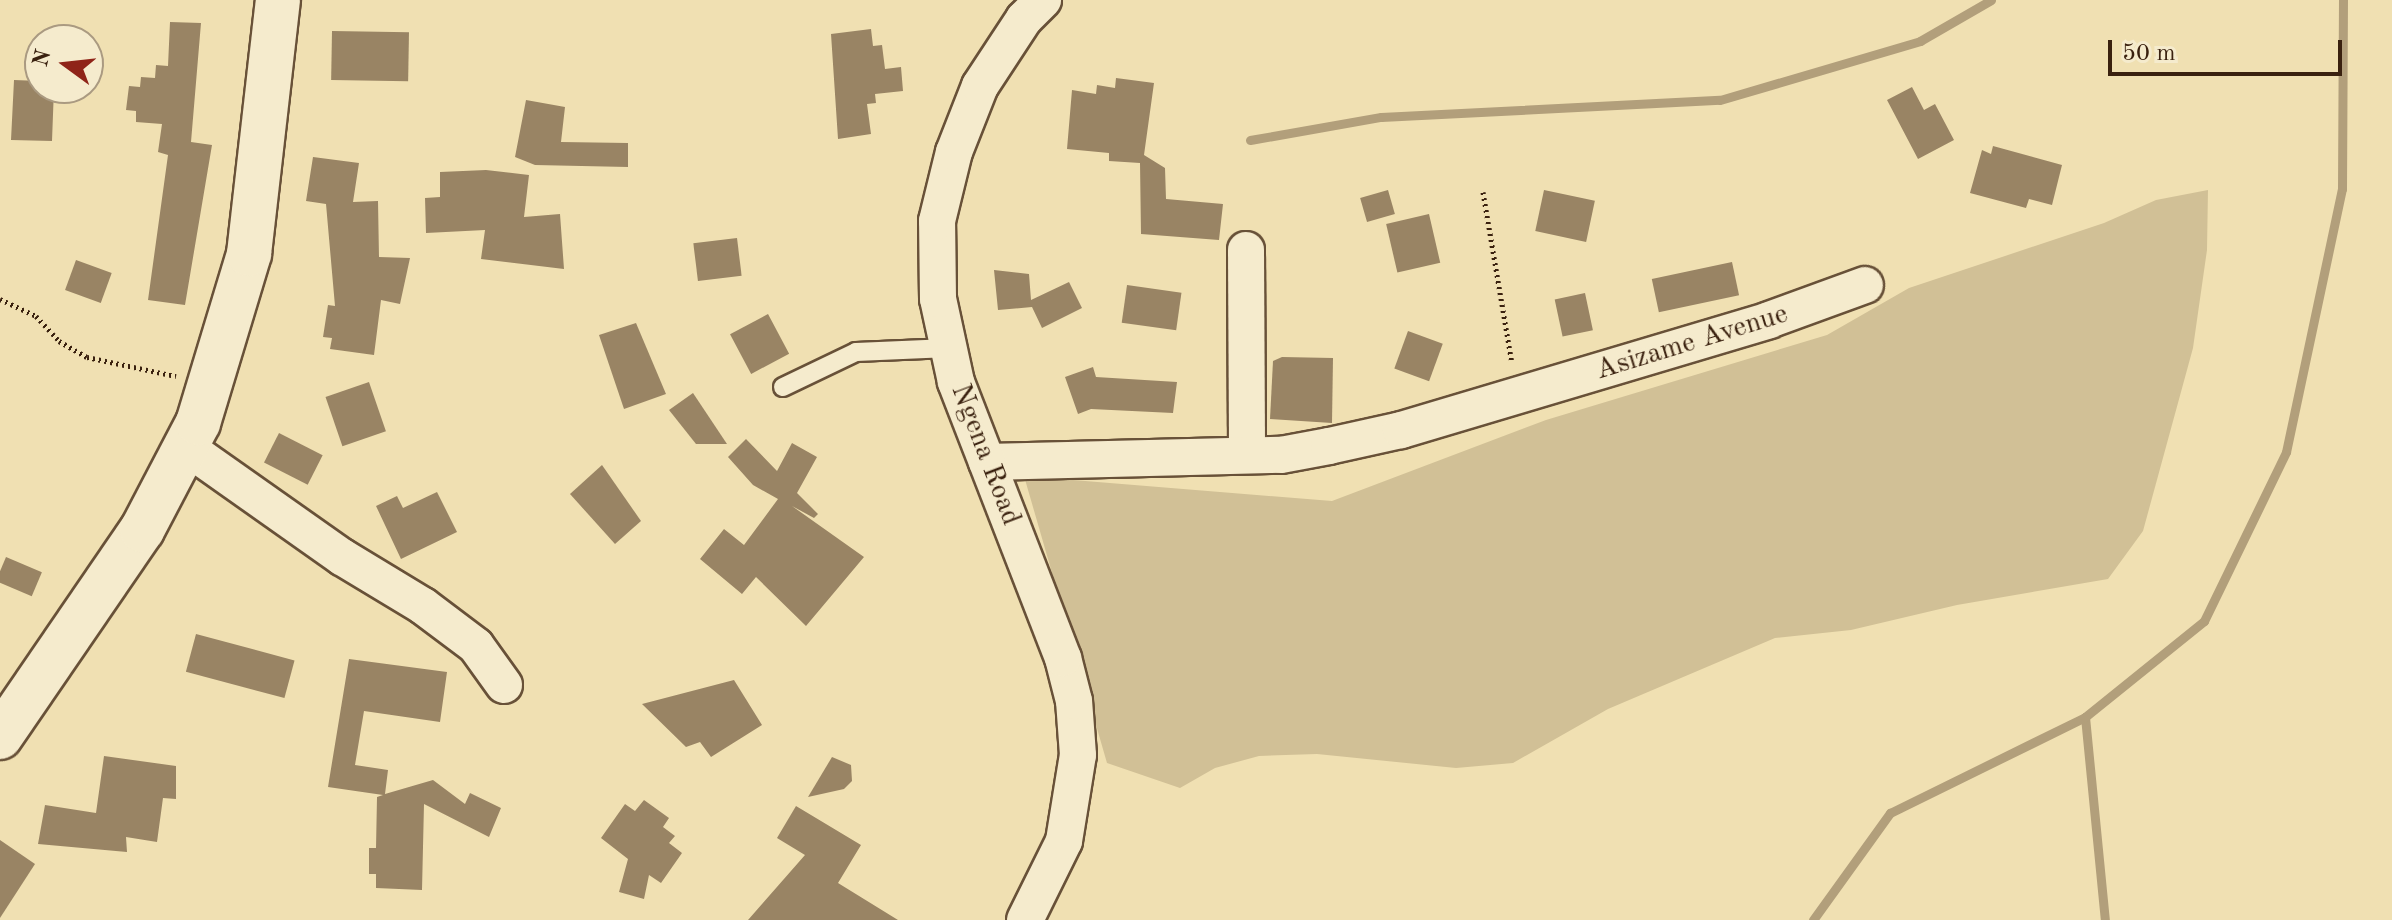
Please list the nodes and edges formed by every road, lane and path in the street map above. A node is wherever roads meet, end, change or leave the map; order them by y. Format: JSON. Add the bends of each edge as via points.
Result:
{"nodes":[{"id":1,"x":278,"y":0,"type":"edge"},
{"id":2,"x":1043,"y":0,"type":"edge"},
{"id":3,"x":1483,"y":192,"type":"dead end"},
{"id":4,"x":1246,"y":250,"type":"dead end"},
{"id":5,"x":1865,"y":285,"type":"dead end"},
{"id":6,"x":0,"y":299,"type":"edge"},
{"id":7,"x":949,"y":348,"type":"junction"},
{"id":8,"x":212,"y":382,"type":"junction"},
{"id":9,"x":783,"y":387,"type":"dead end"},
{"id":10,"x":1518,"y":396,"type":"junction"},
{"id":11,"x":186,"y":447,"type":"junction"},
{"id":12,"x":1247,"y":455,"type":"junction"},
{"id":13,"x":987,"y":462,"type":"junction"},
{"id":14,"x":504,"y":685,"type":"dead end"},
{"id":15,"x":0,"y":737,"type":"edge"},
{"id":16,"x":1025,"y":920,"type":"edge"}],
"edges":[{"from":1,"to":8,"type":"street","via":[[249,254]]},
{"from":2,"to":7,"type":"street","name":"Ngena Road","via":[[1024,19],[980,86],[954,152],[937,221],[938,299]]},
{"from":3,"to":10,"type":"path"},
{"from":4,"to":12,"type":"street"},
{"from":5,"to":10,"type":"street","name":"Asizame Avenue","via":[[1769,320]]},
{"from":6,"to":8,"type":"path","via":[[36,316],[59,341],[87,357]]},
{"from":7,"to":9,"type":"lane","via":[[856,352]]},
{"from":7,"to":13,"type":"street","name":"Ngena Road"},
{"from":8,"to":11,"type":"street"},
{"from":10,"to":12,"type":"street","name":"Asizame Avenue","via":[[1358,440],[1281,455]]},
{"from":11,"to":14,"type":"street","via":[[342,557],[423,606],[476,646]]},
{"from":11,"to":15,"type":"street","via":[[142,530]]},
{"from":12,"to":13,"type":"street","name":"Asizame Avenue"},
{"from":13,"to":16,"type":"street","name":"Ngena Road","via":[[1063,658],[1074,701],[1078,755],[1064,841]]}]}
